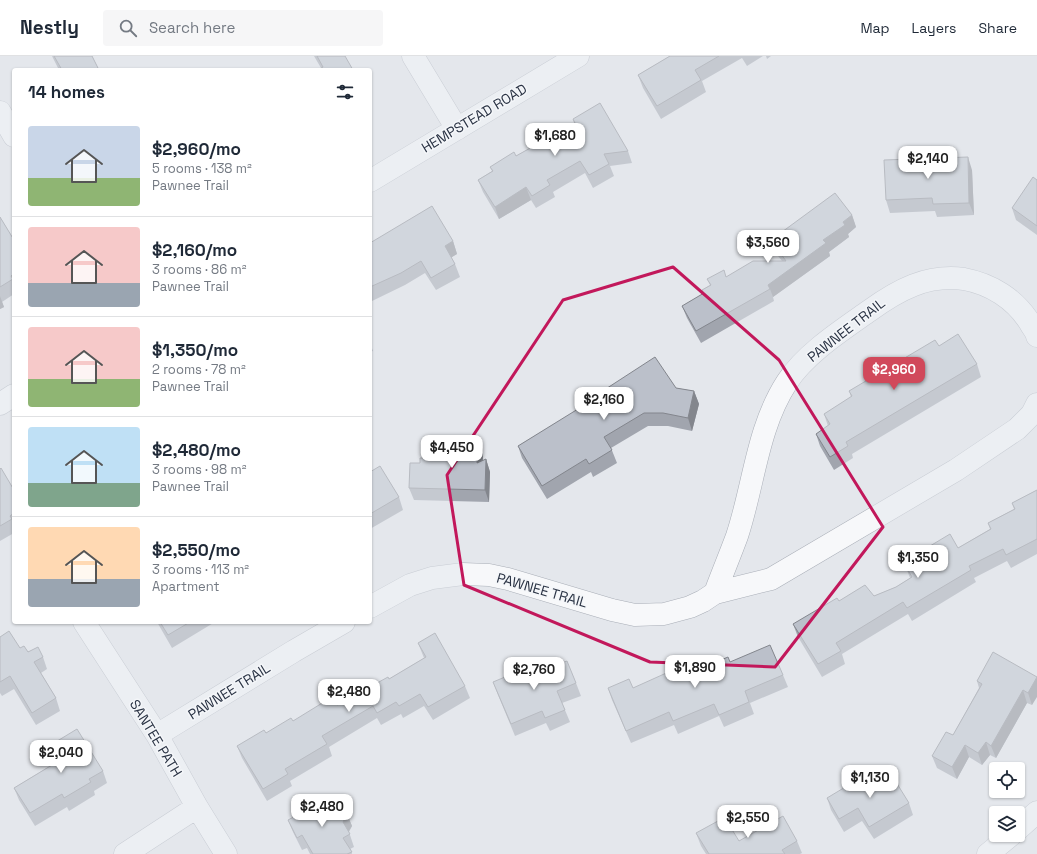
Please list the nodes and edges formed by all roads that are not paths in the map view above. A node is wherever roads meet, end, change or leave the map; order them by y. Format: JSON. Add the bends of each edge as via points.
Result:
{"nodes":[{"id":1,"x":412,"y":56,"type":"edge"},
{"id":2,"x":578,"y":56,"type":"edge"},
{"id":3,"x":0,"y":112,"type":"edge"},
{"id":4,"x":457,"y":129,"type":"junction"},
{"id":5,"x":12,"y":133,"type":"edge"},
{"id":6,"x":372,"y":180,"type":"edge"},
{"id":7,"x":1037,"y":336,"type":"edge"},
{"id":8,"x":12,"y":396,"type":"edge"},
{"id":9,"x":0,"y":404,"type":"edge"},
{"id":10,"x":1037,"y":404,"type":"edge"},
{"id":11,"x":715,"y":593,"type":"junction"},
{"id":12,"x":372,"y":606,"type":"edge"},
{"id":13,"x":85,"y":624,"type":"edge"},
{"id":14,"x":341,"y":624,"type":"edge"},
{"id":15,"x":157,"y":735,"type":"junction"},
{"id":16,"x":197,"y":807,"type":"junction"},
{"id":17,"x":1037,"y":812,"type":"edge"},
{"id":18,"x":1025,"y":823,"type":"edge"},
{"id":19,"x":1003,"y":842,"type":"edge"},
{"id":20,"x":125,"y":854,"type":"edge"},
{"id":21,"x":226,"y":854,"type":"edge"},
{"id":22,"x":988,"y":854,"type":"edge"}],
"edges":[{"from":1,"to":4,"type":"street"},
{"from":2,"to":4,"type":"street","name":"HEMPSTEAD ROAD"},
{"from":3,"to":5,"type":"street"},
{"from":4,"to":6,"type":"street","name":"HEMPSTEAD ROAD"},
{"from":7,"to":11,"type":"street","name":"PAWNEE TRAIL","via":[[1016,304],[985,284],[958,278],[940,278],[915,284],[891,295],[810,356],[788,381],[772,409],[764,429],[737,536]]},
{"from":8,"to":9,"type":"street"},
{"from":10,"to":11,"type":"street","name":"PAWNEE TRAIL","via":[[1032,414],[1005,438],[956,470],[771,579]]},
{"from":11,"to":12,"type":"street","name":"PAWNEE TRAIL","via":[[690,607],[664,614],[635,615],[508,579],[463,574],[432,578],[410,585]]},
{"from":13,"to":15,"type":"street","name":"SANTEE PATH"},
{"from":14,"to":15,"type":"street","name":"PAWNEE TRAIL"},
{"from":15,"to":16,"type":"street","name":"SANTEE PATH"},
{"from":16,"to":20,"type":"street"},
{"from":16,"to":21,"type":"street","name":"SANTEE PATH"},
{"from":17,"to":18,"type":"street"},
{"from":19,"to":22,"type":"street"}]}
